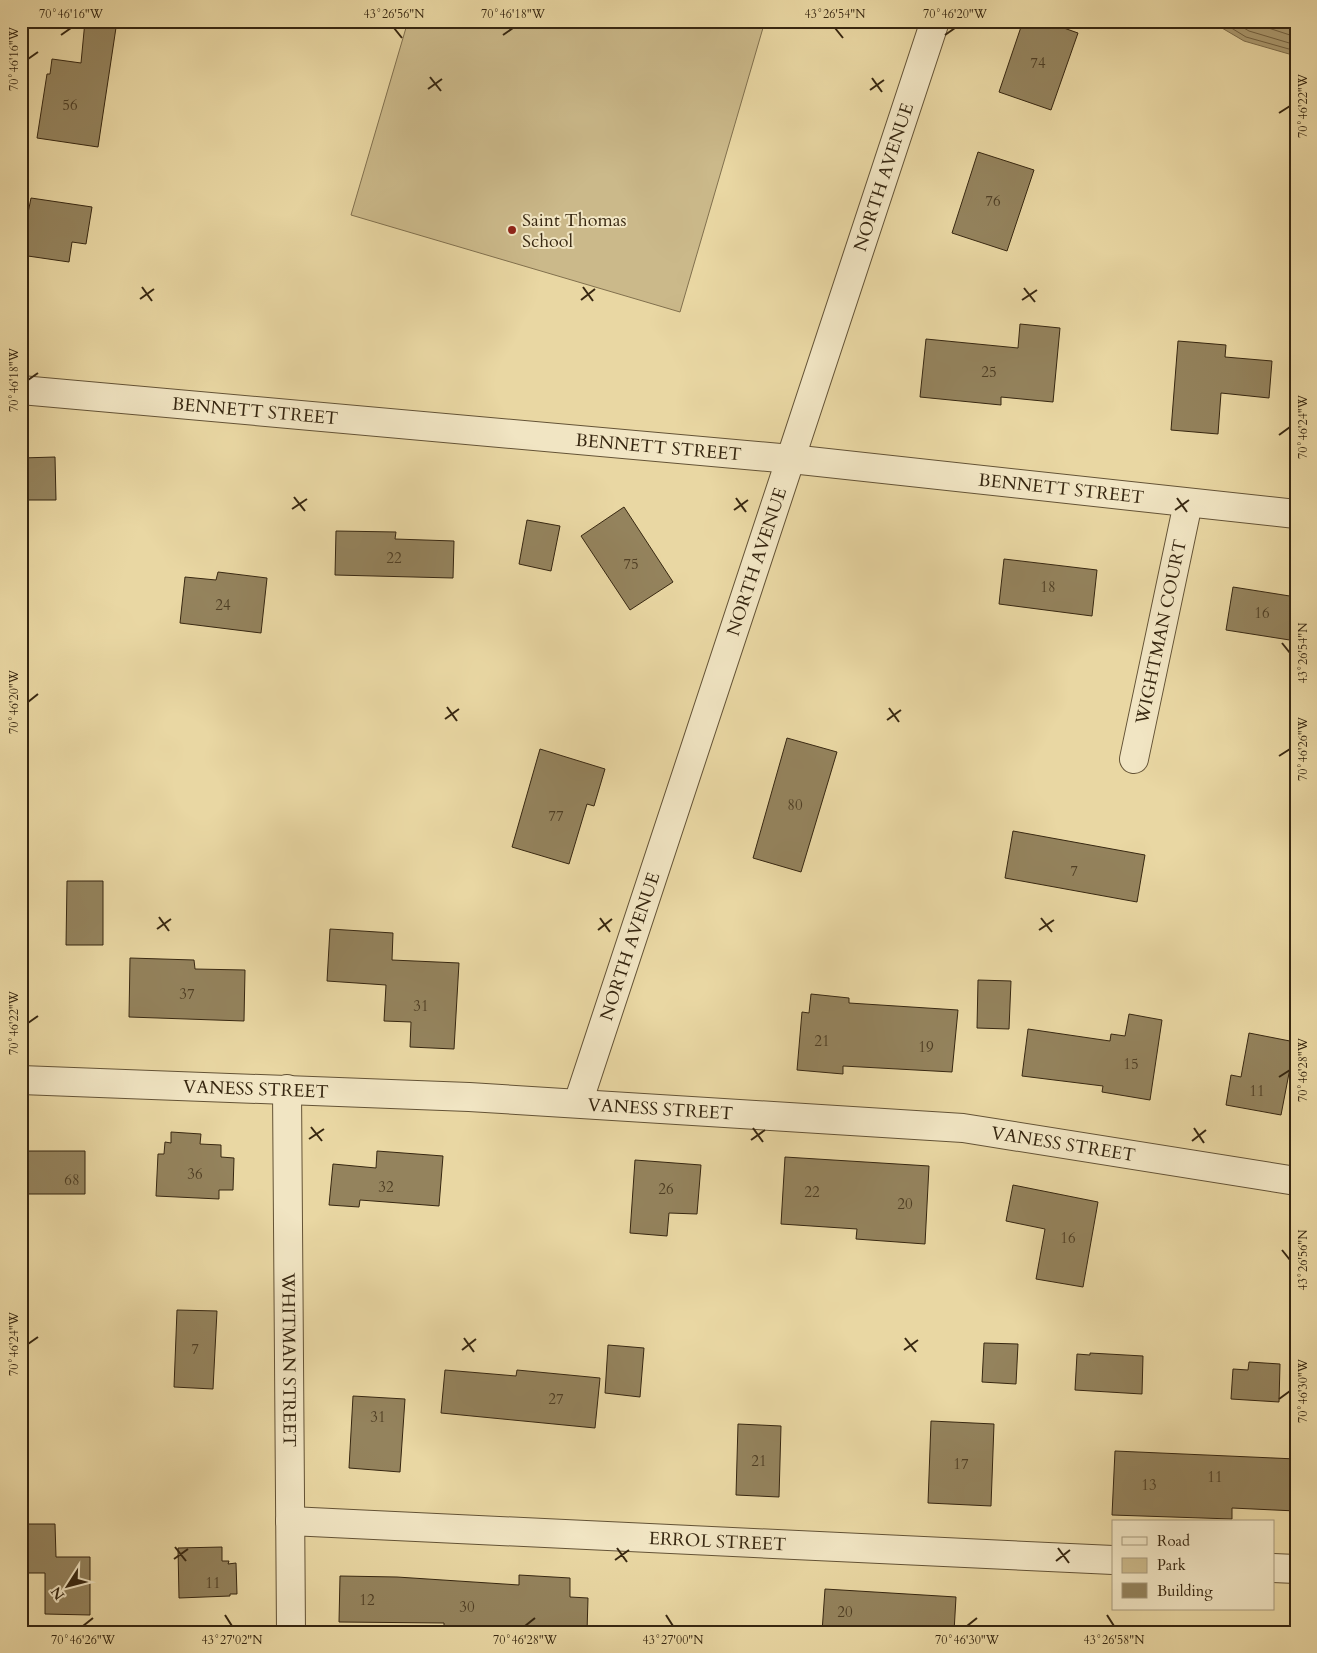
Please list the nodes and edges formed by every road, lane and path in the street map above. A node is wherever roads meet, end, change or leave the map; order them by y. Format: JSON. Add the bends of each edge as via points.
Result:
{"nodes":[{"id":1,"x":934,"y":21,"type":"edge"},
{"id":2,"x":21,"y":390,"type":"edge"},
{"id":3,"x":791,"y":459,"type":"junction"},
{"id":4,"x":1188,"y":503,"type":"junction"},
{"id":5,"x":1296,"y":514,"type":"edge"},
{"id":6,"x":1134,"y":759,"type":"dead end"},
{"id":7,"x":21,"y":1080,"type":"edge"},
{"id":8,"x":287,"y":1089,"type":"junction"},
{"id":9,"x":578,"y":1103,"type":"junction"},
{"id":10,"x":1296,"y":1181,"type":"edge"},
{"id":11,"x":290,"y":1521,"type":"junction"},
{"id":12,"x":1112,"y":1560,"type":"edge"},
{"id":13,"x":1274,"y":1568,"type":"edge"},
{"id":14,"x":1296,"y":1569,"type":"edge"},
{"id":15,"x":290,"y":1632,"type":"edge"}],
"edges":[{"from":1,"to":3,"type":"street","name":"NORTH AVENUE"},
{"from":2,"to":3,"type":"street","name":"BENNETT STREET"},
{"from":3,"to":4,"type":"street","name":"BENNETT STREET"},
{"from":3,"to":9,"type":"street","name":"NORTH AVENUE"},
{"from":4,"to":5,"type":"street","name":"BENNETT STREET"},
{"from":4,"to":6,"type":"street","name":"WIGHTMAN COURT"},
{"from":7,"to":8,"type":"street","name":"VANESS STREET"},
{"from":8,"to":9,"type":"street","name":"VANESS STREET"},
{"from":8,"to":11,"type":"street","name":"WHITMAN STREET"},
{"from":9,"to":10,"type":"street","name":"VANESS STREET","via":[[963,1128]]},
{"from":11,"to":12,"type":"street","name":"ERROL STREET"},
{"from":11,"to":15,"type":"street","name":"WHITMAN STREET"},
{"from":13,"to":14,"type":"street"}]}
